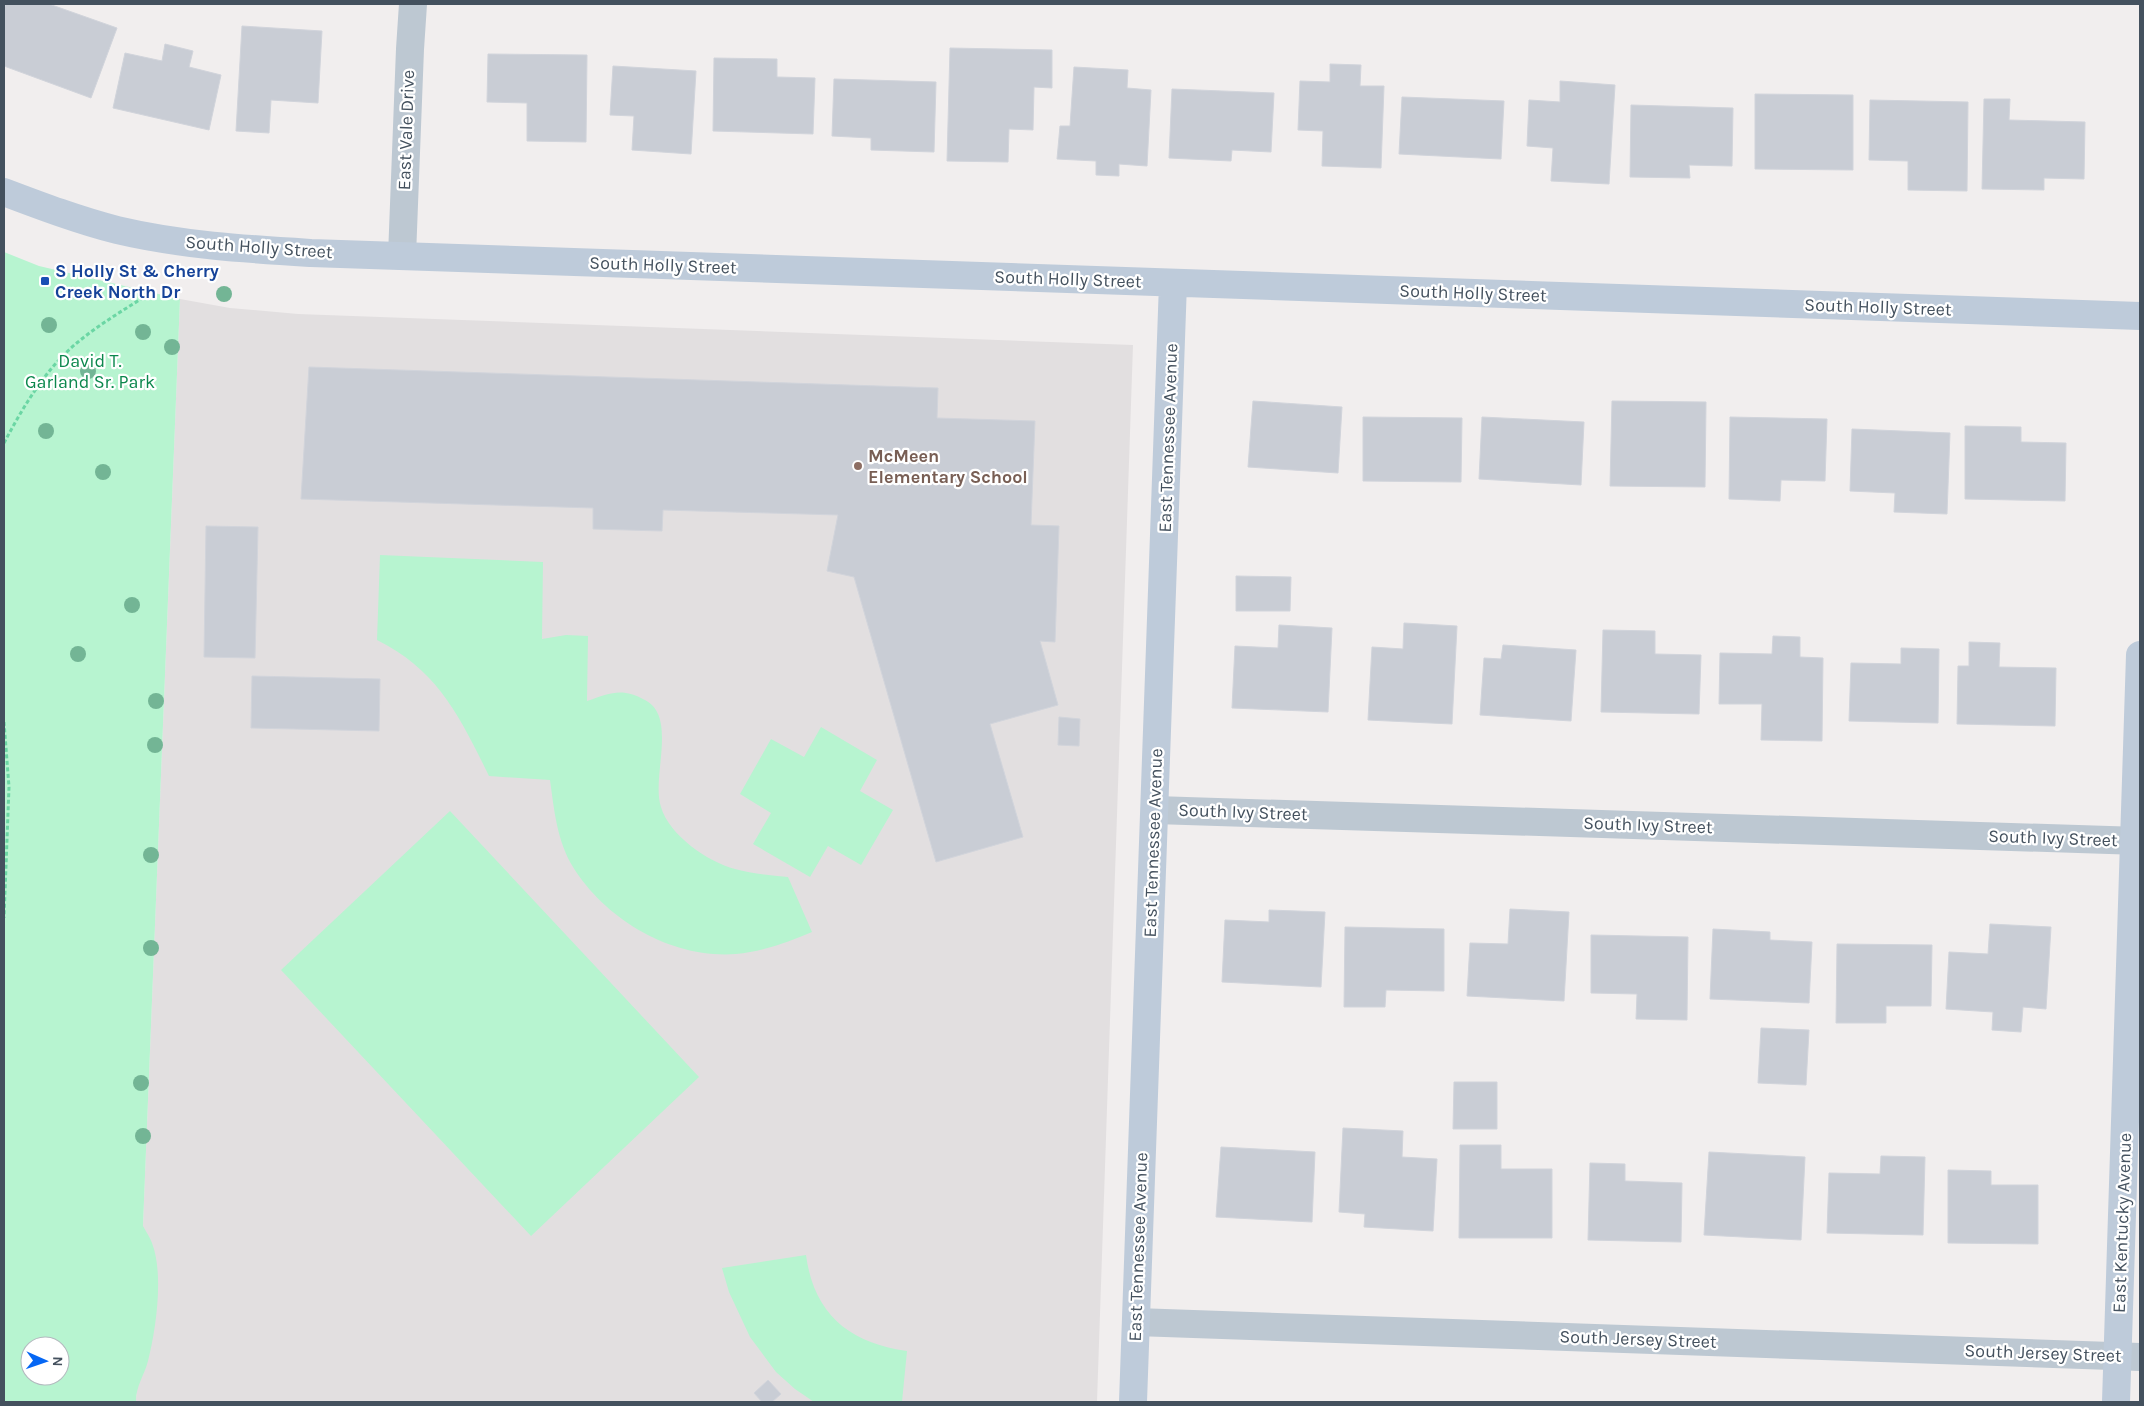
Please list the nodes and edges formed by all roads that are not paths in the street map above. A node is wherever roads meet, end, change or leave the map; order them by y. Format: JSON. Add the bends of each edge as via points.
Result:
{"nodes":[{"id":1,"x":414,"y":4,"type":"edge"},
{"id":2,"x":4,"y":192,"type":"edge"},
{"id":3,"x":402,"y":256,"type":"junction"},
{"id":4,"x":1173,"y":283,"type":"junction"},
{"id":5,"x":2140,"y":316,"type":"edge"},
{"id":6,"x":2140,"y":655,"type":"edge"},
{"id":7,"x":1155,"y":810,"type":"junction"},
{"id":8,"x":2137,"y":841,"type":"edge"},
{"id":9,"x":1136,"y":1322,"type":"junction"},
{"id":10,"x":2129,"y":1356,"type":"edge"},
{"id":11,"x":1133,"y":1402,"type":"edge"},
{"id":12,"x":2116,"y":1402,"type":"edge"}],
"edges":[{"from":1,"to":3,"type":"street","name":"East Vale Drive"},
{"from":2,"to":3,"type":"main road","name":"South Holly Street","via":[[89,222],[166,240],[243,249]]},
{"from":3,"to":4,"type":"main road","name":"South Holly Street"},
{"from":4,"to":5,"type":"main road","name":"South Holly Street"},
{"from":4,"to":7,"type":"main road","name":"East Tennessee Avenue"},
{"from":6,"to":8,"type":"main road","name":"East Kentucky Avenue"},
{"from":7,"to":8,"type":"street","name":"South Ivy Street"},
{"from":7,"to":9,"type":"main road","name":"East Tennessee Avenue"},
{"from":8,"to":10,"type":"main road","name":"East Kentucky Avenue"},
{"from":9,"to":10,"type":"street","name":"South Jersey Street"},
{"from":9,"to":11,"type":"main road","name":"East Tennessee Avenue"},
{"from":10,"to":12,"type":"main road","name":"East Kentucky Avenue"}]}
